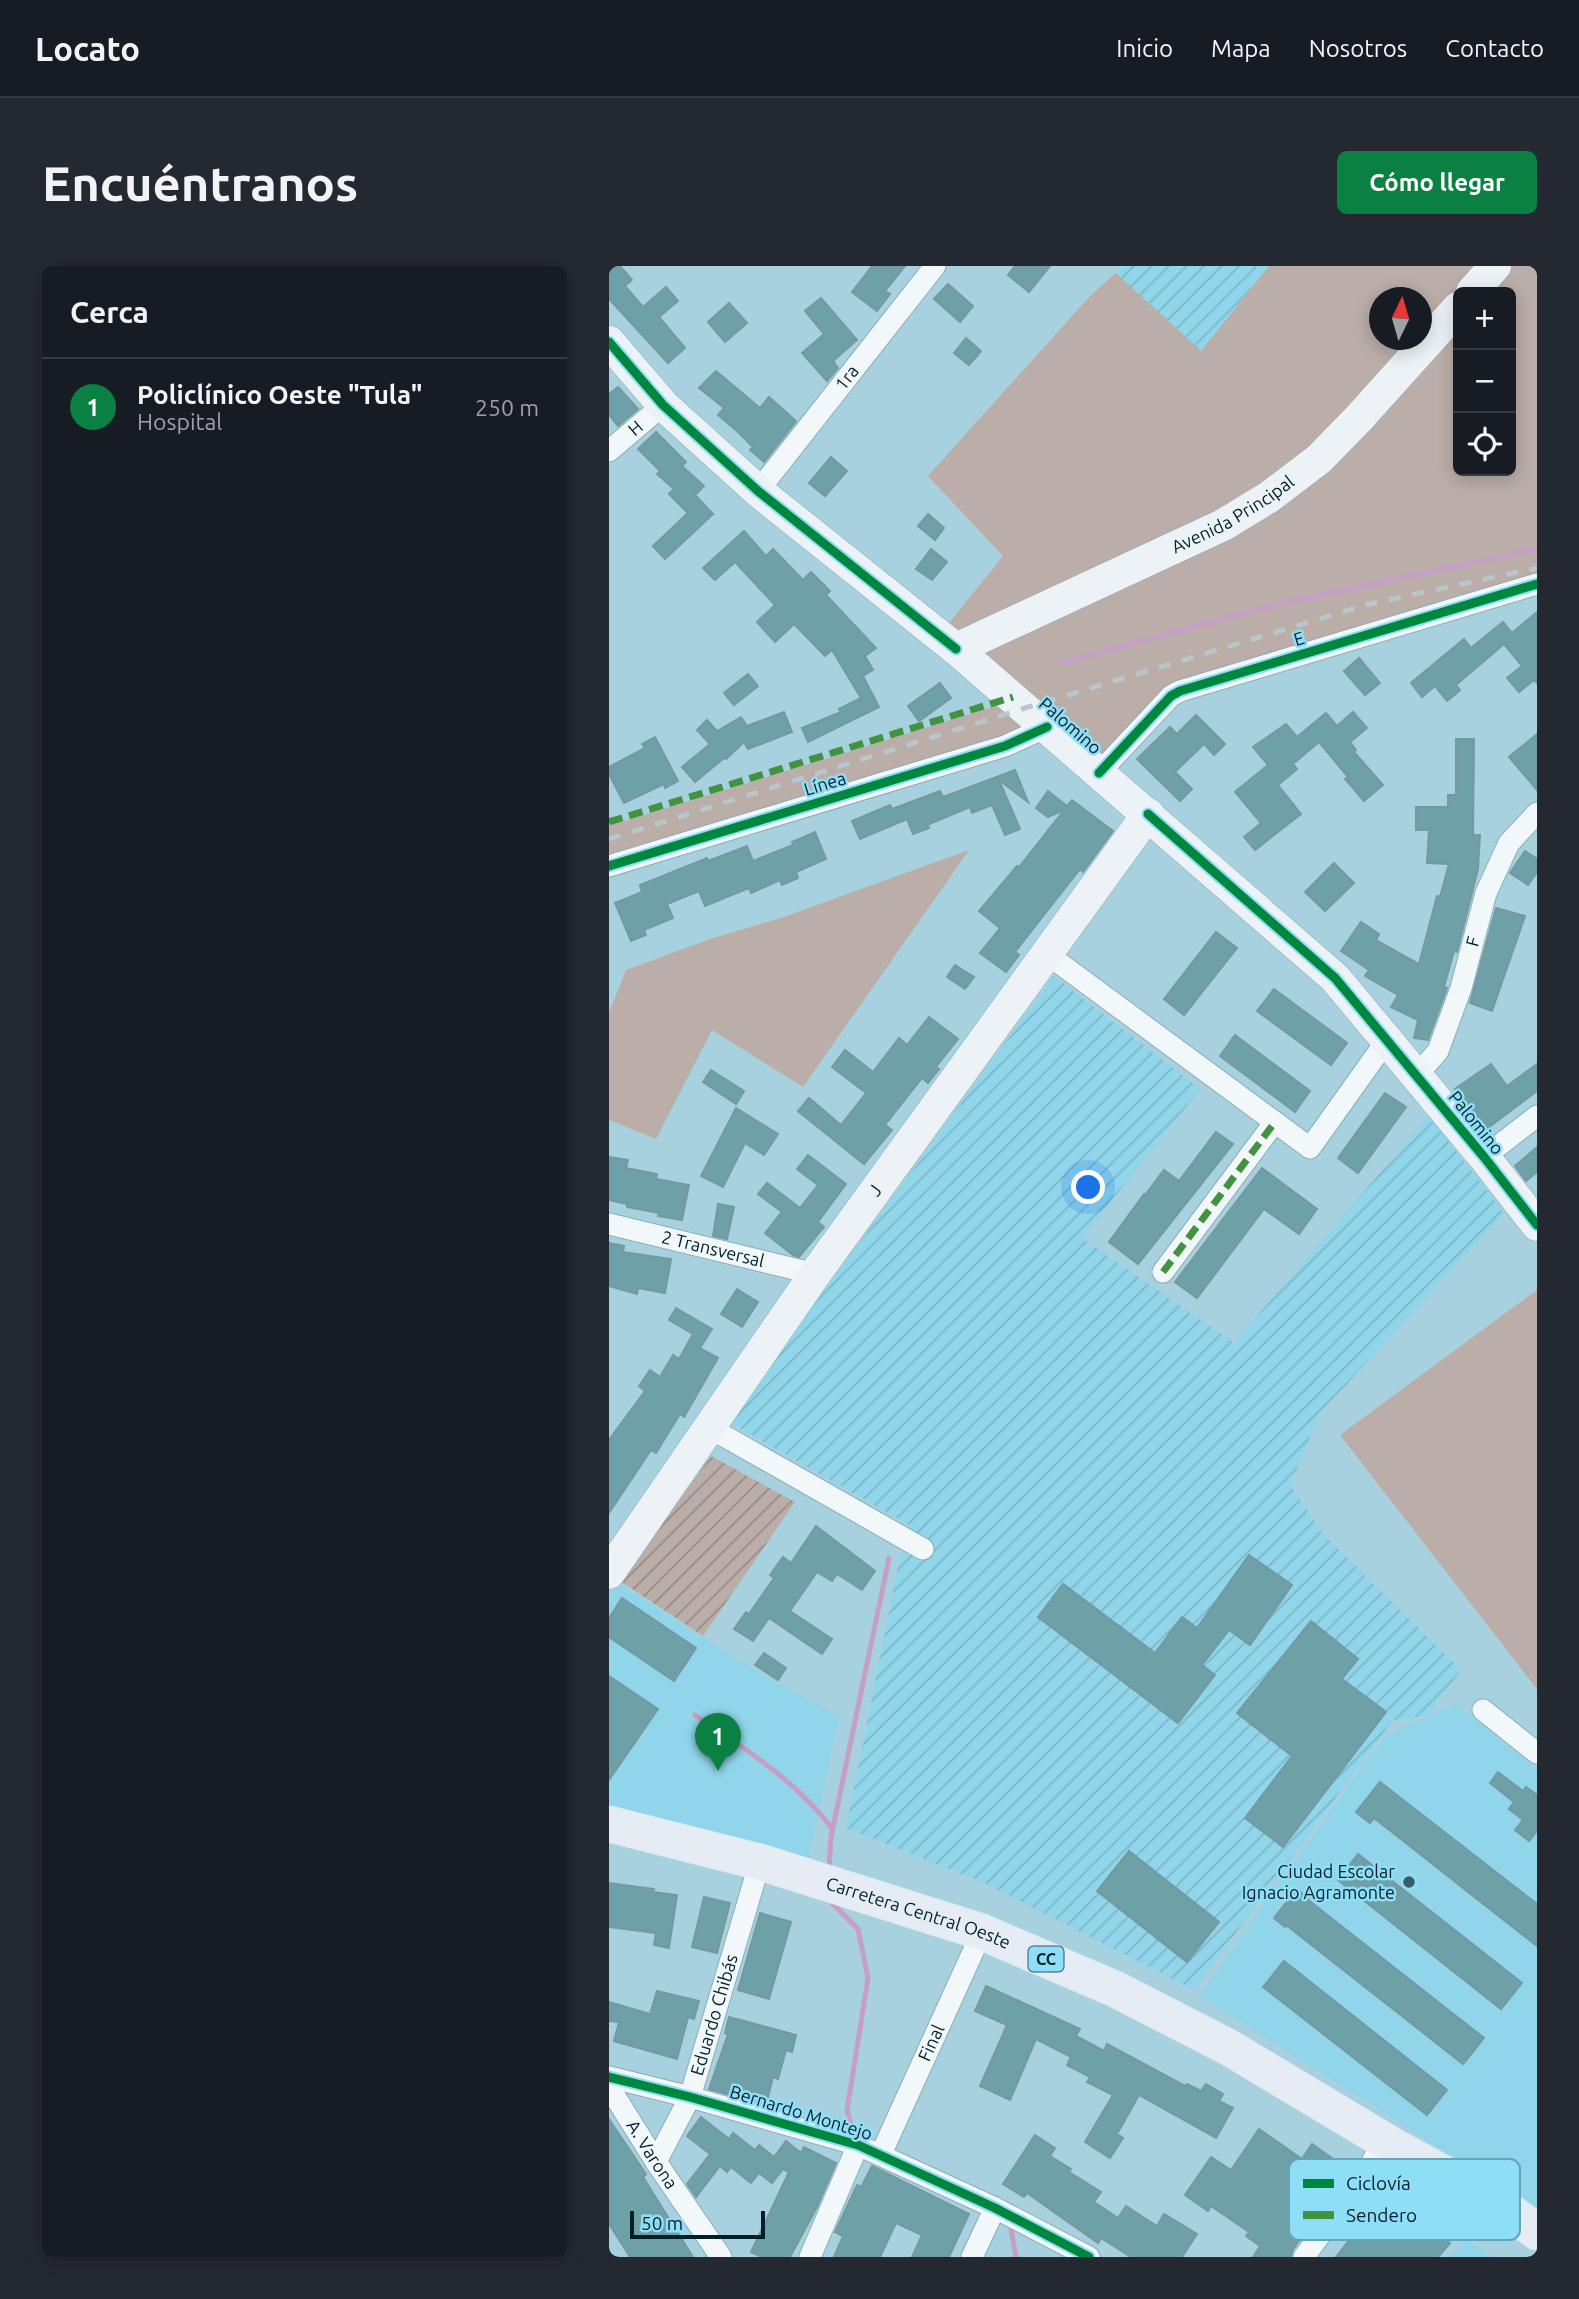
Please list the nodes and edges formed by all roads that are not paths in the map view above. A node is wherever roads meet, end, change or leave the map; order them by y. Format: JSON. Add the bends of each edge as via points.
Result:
{"nodes":[{"id":1,"x":935,"y":266,"type":"edge"},
{"id":2,"x":1495,"y":266,"type":"edge"},
{"id":3,"x":1476,"y":287,"type":"edge"},
{"id":4,"x":1453,"y":314,"type":"edge"},
{"id":5,"x":609,"y":342,"type":"edge"},
{"id":6,"x":663,"y":405,"type":"junction"},
{"id":7,"x":609,"y":451,"type":"edge"},
{"id":8,"x":758,"y":491,"type":"junction"},
{"id":9,"x":1537,"y":584,"type":"edge"},
{"id":10,"x":956,"y":649,"type":"junction"},
{"id":11,"x":1047,"y":727,"type":"junction"},
{"id":12,"x":1099,"y":773,"type":"junction"},
{"id":13,"x":1537,"y":813,"type":"edge"},
{"id":14,"x":1148,"y":814,"type":"junction"},
{"id":15,"x":609,"y":866,"type":"edge"},
{"id":16,"x":1047,"y":954,"type":"junction"},
{"id":17,"x":1387,"y":1040,"type":"junction"},
{"id":18,"x":1417,"y":1075,"type":"junction"},
{"id":19,"x":1537,"y":1116,"type":"edge"},
{"id":20,"x":1275,"y":1122,"type":"junction"},
{"id":21,"x":1484,"y":1157,"type":"junction"},
{"id":22,"x":609,"y":1224,"type":"edge"},
{"id":23,"x":1537,"y":1225,"type":"edge"},
{"id":24,"x":1163,"y":1272,"type":"dead end"},
{"id":25,"x":815,"y":1275,"type":"junction"},
{"id":26,"x":710,"y":1428,"type":"junction"},
{"id":27,"x":923,"y":1549,"type":"dead end"},
{"id":28,"x":609,"y":1573,"type":"edge"},
{"id":29,"x":1483,"y":1710,"type":"dead end"},
{"id":30,"x":1537,"y":1753,"type":"edge"},
{"id":31,"x":609,"y":1824,"type":"edge"},
{"id":32,"x":759,"y":1862,"type":"junction"},
{"id":33,"x":982,"y":1932,"type":"junction"},
{"id":34,"x":609,"y":2077,"type":"edge"},
{"id":35,"x":609,"y":2087,"type":"edge"},
{"id":36,"x":690,"y":2097,"type":"junction"},
{"id":37,"x":1389,"y":2143,"type":"junction"},
{"id":38,"x":858,"y":2145,"type":"junction"},
{"id":39,"x":881,"y":2154,"type":"junction"},
{"id":40,"x":1376,"y":2159,"type":"edge"},
{"id":41,"x":1408,"y":2159,"type":"edge"},
{"id":42,"x":1418,"y":2159,"type":"edge"},
{"id":43,"x":656,"y":2162,"type":"junction"},
{"id":44,"x":995,"y":2207,"type":"junction"},
{"id":45,"x":1520,"y":2219,"type":"edge"},
{"id":46,"x":1537,"y":2232,"type":"edge"},
{"id":47,"x":1316,"y":2240,"type":"edge"},
{"id":48,"x":1512,"y":2240,"type":"edge"},
{"id":49,"x":721,"y":2257,"type":"edge"},
{"id":50,"x":810,"y":2257,"type":"edge"},
{"id":51,"x":972,"y":2257,"type":"edge"},
{"id":52,"x":1089,"y":2257,"type":"edge"},
{"id":53,"x":1304,"y":2257,"type":"edge"},
{"id":54,"x":1534,"y":2257,"type":"edge"}],
"edges":[{"from":1,"to":8,"type":"street","name":"1ra"},
{"from":2,"to":3,"type":"main road"},
{"from":4,"to":10,"type":"main road","name":"Avenida Principal","via":[[1319,459],[1269,497],[1223,525]]},
{"from":5,"to":6,"type":"main road","name":"Palomino"},
{"from":6,"to":7,"type":"street","name":"H"},
{"from":6,"to":8,"type":"main road","name":"Palomino"},
{"from":8,"to":10,"type":"main road","name":"Palomino"},
{"from":9,"to":12,"type":"street","name":"E","via":[[1179,691]]},
{"from":10,"to":11,"type":"main road","name":"Palomino"},
{"from":11,"to":12,"type":"main road","name":"Palomino"},
{"from":11,"to":15,"type":"street","name":"Línea","via":[[1005,746]]},
{"from":12,"to":14,"type":"main road","name":"Palomino"},
{"from":13,"to":18,"type":"street","name":"F","via":[[1509,843],[1486,892],[1439,1051]]},
{"from":14,"to":16,"type":"main road","name":"J"},
{"from":14,"to":17,"type":"main road","name":"Palomino","via":[[1335,978]]},
{"from":16,"to":20,"type":"street"},
{"from":16,"to":25,"type":"main road","name":"J"},
{"from":17,"to":18,"type":"main road","name":"Palomino"},
{"from":17,"to":20,"type":"street","via":[[1310,1148]]},
{"from":18,"to":21,"type":"main road","name":"Palomino"},
{"from":19,"to":21,"type":"street"},
{"from":20,"to":24,"type":"street"},
{"from":21,"to":23,"type":"main road","name":"Palomino"},
{"from":22,"to":25,"type":"street","name":"2 Transversal"},
{"from":25,"to":26,"type":"main road","name":"J"},
{"from":26,"to":27,"type":"street"},
{"from":26,"to":28,"type":"main road","name":"J"},
{"from":29,"to":30,"type":"street"},
{"from":31,"to":32,"type":"main road","name":"Carretera Central Oeste","number":"CC"},
{"from":32,"to":33,"type":"main road","name":"Carretera Central Oeste","number":"CC"},
{"from":32,"to":36,"type":"street","name":"Eduardo Chibás"},
{"from":33,"to":37,"type":"main road","name":"Carretera Central Oeste","number":"CC","via":[[1115,1989],[1194,2029]]},
{"from":33,"to":39,"type":"street","name":"Final"},
{"from":34,"to":36,"type":"street","name":"Bernardo Montejo"},
{"from":35,"to":43,"type":"street","name":"A. Varona"},
{"from":36,"to":38,"type":"street","name":"Bernardo Montejo"},
{"from":36,"to":43,"type":"street","name":"Eduardo Chibás"},
{"from":37,"to":40,"type":"street"},
{"from":37,"to":41,"type":"main road","name":"Carretera Central Oeste","number":"CC"},
{"from":37,"to":42,"type":"main road","name":"Carretera Central Oeste","number":"CC"},
{"from":38,"to":39,"type":"street","name":"Bernardo Montejo"},
{"from":38,"to":50,"type":"street"},
{"from":39,"to":44,"type":"street","name":"Bernardo Montejo"},
{"from":43,"to":49,"type":"street","name":"A. Varona"},
{"from":44,"to":51,"type":"street"},
{"from":44,"to":52,"type":"street","name":"Bernardo Montejo"},
{"from":45,"to":46,"type":"main road","name":"Carretera Central Oeste","number":"CC"},
{"from":47,"to":53,"type":"street"},
{"from":48,"to":54,"type":"main road","name":"Carretera Central Oeste","number":"CC"}]}
